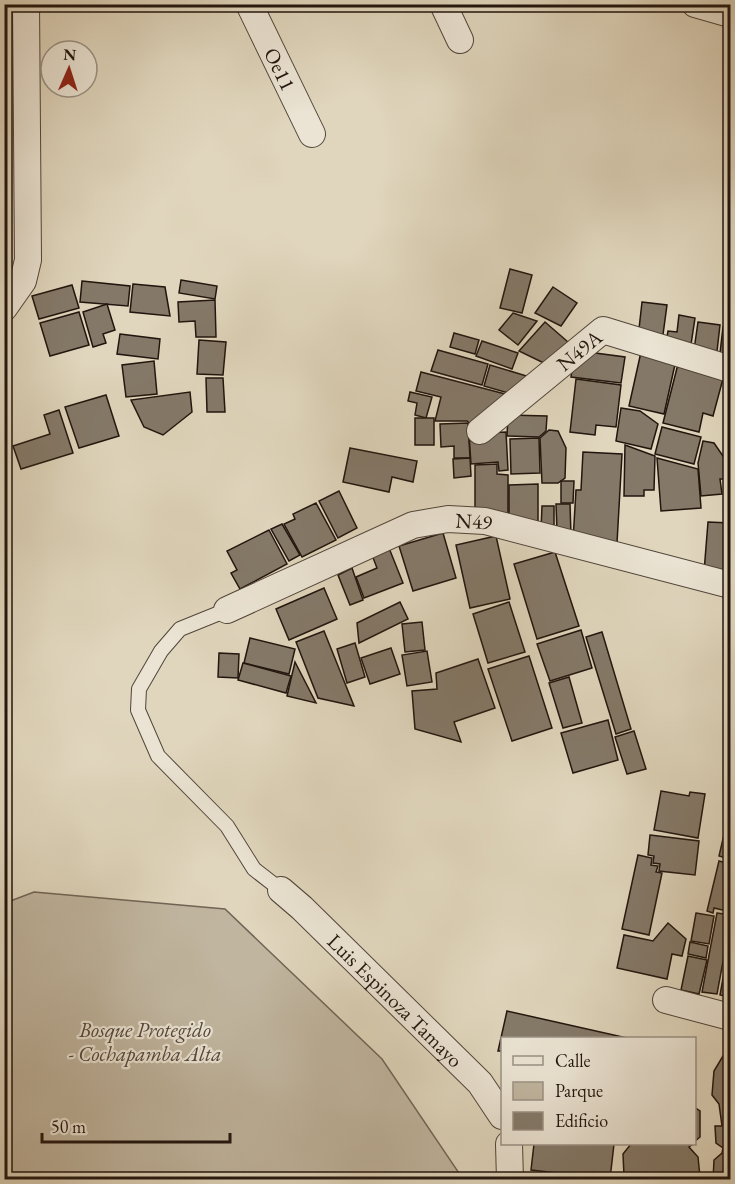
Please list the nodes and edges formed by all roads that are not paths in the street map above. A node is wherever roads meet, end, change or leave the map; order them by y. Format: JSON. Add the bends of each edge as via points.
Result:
{"nodes":[{"id":1,"x":26,"y":4,"type":"edge"},
{"id":2,"x":249,"y":4,"type":"edge"},
{"id":3,"x":443,"y":4,"type":"edge"},
{"id":4,"x":695,"y":4,"type":"edge"},
{"id":5,"x":730,"y":14,"type":"edge"},
{"id":6,"x":460,"y":40,"type":"dead end"},
{"id":7,"x":312,"y":134,"type":"dead end"},
{"id":8,"x":4,"y":308,"type":"edge"},
{"id":9,"x":730,"y":369,"type":"edge"},
{"id":10,"x":480,"y":431,"type":"dead end"},
{"id":11,"x":730,"y":585,"type":"edge"},
{"id":12,"x":227,"y":610,"type":"joint"},
{"id":13,"x":281,"y":890,"type":"joint"},
{"id":14,"x":666,"y":1000,"type":"dead end"},
{"id":15,"x":730,"y":1017,"type":"edge"},
{"id":16,"x":501,"y":1114,"type":"edge"},
{"id":17,"x":509,"y":1145,"type":"edge"},
{"id":18,"x":510,"y":1179,"type":"edge"}],
"edges":[{"from":1,"to":8,"type":"street","via":[[28,260],[23,281]]},
{"from":2,"to":7,"type":"street","name":"Oe11"},
{"from":3,"to":6,"type":"street"},
{"from":4,"to":5,"type":"street"},
{"from":9,"to":10,"type":"street","name":"N49A","via":[[603,330]]},
{"from":11,"to":12,"type":"street","name":"N49","via":[[485,521],[448,519],[398,531]]},
{"from":12,"to":13,"type":"lane","via":[[180,629],[161,651],[139,688],[138,710],[158,756],[226,826],[254,869]]},
{"from":13,"to":16,"type":"street","name":"Luis Espinoza Tamayo","via":[[480,1083]]},
{"from":14,"to":15,"type":"street"},
{"from":17,"to":18,"type":"street"}]}
